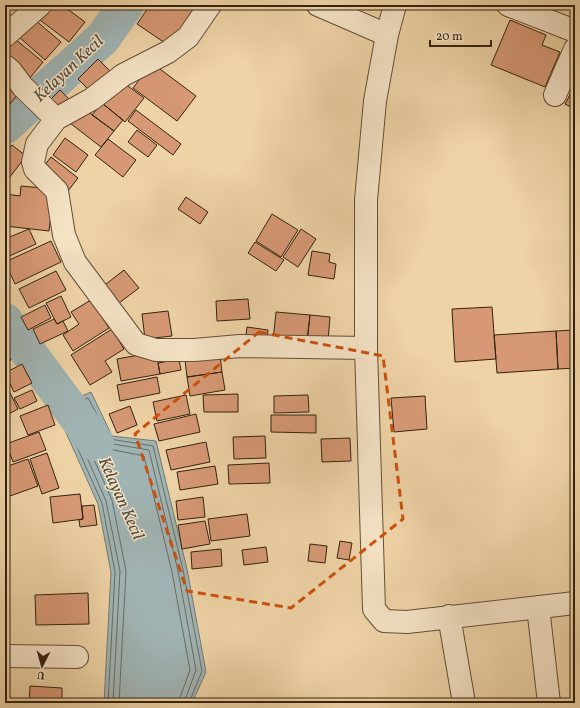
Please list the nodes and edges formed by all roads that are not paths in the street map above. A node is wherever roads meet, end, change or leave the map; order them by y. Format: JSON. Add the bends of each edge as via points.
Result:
{"nodes":[{"id":1,"x":40,"y":5,"type":"edge"},
{"id":2,"x":210,"y":5,"type":"edge"},
{"id":3,"x":318,"y":5,"type":"edge"},
{"id":4,"x":395,"y":5,"type":"edge"},
{"id":5,"x":508,"y":5,"type":"edge"},
{"id":6,"x":575,"y":31,"type":"edge"},
{"id":7,"x":387,"y":35,"type":"junction"},
{"id":8,"x":5,"y":36,"type":"edge"},
{"id":9,"x":575,"y":50,"type":"edge"},
{"id":10,"x":5,"y":66,"type":"edge"},
{"id":11,"x":555,"y":95,"type":"dead end"},
{"id":12,"x":51,"y":114,"type":"junction"},
{"id":13,"x":366,"y":348,"type":"junction"},
{"id":14,"x":575,"y":603,"type":"edge"},
{"id":15,"x":538,"y":607,"type":"junction"},
{"id":16,"x":449,"y":616,"type":"junction"},
{"id":17,"x":5,"y":656,"type":"edge"},
{"id":18,"x":77,"y":657,"type":"dead end"},
{"id":19,"x":464,"y":703,"type":"edge"},
{"id":20,"x":549,"y":703,"type":"edge"}],
"edges":[{"from":1,"to":8,"type":"street"},
{"from":2,"to":12,"type":"street","via":[[188,37],[168,52],[123,76],[92,99]]},
{"from":3,"to":7,"type":"street"},
{"from":4,"to":7,"type":"street"},
{"from":5,"to":6,"type":"street"},
{"from":7,"to":13,"type":"street","via":[[375,100],[366,200]]},
{"from":9,"to":11,"type":"street"},
{"from":10,"to":12,"type":"street"},
{"from":12,"to":13,"type":"street","via":[[32,162],[35,169],[57,191],[64,235],[75,262],[136,344],[156,350],[240,346]]},
{"from":13,"to":16,"type":"street","via":[[374,609],[384,620],[407,622]]},
{"from":14,"to":15,"type":"street"},
{"from":15,"to":16,"type":"street"},
{"from":15,"to":20,"type":"street"},
{"from":16,"to":19,"type":"street"},
{"from":17,"to":18,"type":"street"}]}
